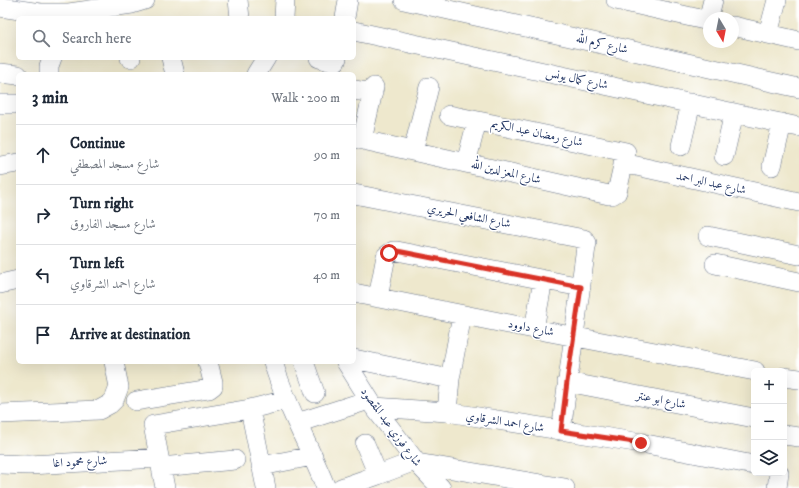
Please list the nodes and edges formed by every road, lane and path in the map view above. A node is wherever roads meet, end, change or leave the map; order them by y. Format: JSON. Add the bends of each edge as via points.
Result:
{"nodes":[{"id":1,"x":238,"y":0,"type":"edge"},
{"id":2,"x":348,"y":0,"type":"edge"},
{"id":3,"x":404,"y":0,"type":"edge"},
{"id":4,"x":616,"y":0,"type":"edge"},
{"id":5,"x":713,"y":0,"type":"edge"},
{"id":6,"x":777,"y":0,"type":"edge"},
{"id":7,"x":646,"y":3,"type":"edge"},
{"id":8,"x":139,"y":5,"type":"edge"},
{"id":9,"x":0,"y":8,"type":"edge"},
{"id":10,"x":77,"y":11,"type":"edge"},
{"id":11,"x":710,"y":12,"type":"edge"},
{"id":12,"x":240,"y":16,"type":"edge"},
{"id":13,"x":345,"y":16,"type":"edge"},
{"id":14,"x":703,"y":19,"type":"edge"},
{"id":15,"x":739,"y":27,"type":"edge"},
{"id":16,"x":356,"y":31,"type":"edge"},
{"id":17,"x":768,"y":34,"type":"junction"},
{"id":18,"x":799,"y":40,"type":"edge"},
{"id":19,"x":51,"y":60,"type":"edge"},
{"id":20,"x":172,"y":60,"type":"edge"},
{"id":21,"x":265,"y":60,"type":"edge"},
{"id":22,"x":326,"y":60,"type":"edge"},
{"id":23,"x":336,"y":60,"type":"edge"},
{"id":24,"x":49,"y":72,"type":"edge"},
{"id":25,"x":174,"y":72,"type":"edge"},
{"id":26,"x":257,"y":72,"type":"edge"},
{"id":27,"x":0,"y":73,"type":"edge"},
{"id":28,"x":16,"y":75,"type":"edge"},
{"id":29,"x":429,"y":87,"type":"dead end"},
{"id":30,"x":799,"y":88,"type":"edge"},
{"id":31,"x":356,"y":90,"type":"edge"},
{"id":32,"x":0,"y":104,"type":"edge"},
{"id":33,"x":16,"y":104,"type":"edge"},
{"id":34,"x":691,"y":104,"type":"junction"},
{"id":35,"x":734,"y":113,"type":"junction"},
{"id":36,"x":449,"y":114,"type":"dead end"},
{"id":37,"x":477,"y":121,"type":"junction"},
{"id":38,"x":790,"y":125,"type":"edge"},
{"id":39,"x":358,"y":139,"type":"edge"},
{"id":40,"x":681,"y":146,"type":"dead end"},
{"id":41,"x":413,"y":151,"type":"junction"},
{"id":42,"x":724,"y":156,"type":"dead end"},
{"id":43,"x":624,"y":158,"type":"junction"},
{"id":44,"x":16,"y":163,"type":"edge"},
{"id":45,"x":466,"y":163,"type":"junction"},
{"id":46,"x":0,"y":166,"type":"edge"},
{"id":47,"x":772,"y":166,"type":"dead end"},
{"id":48,"x":356,"y":194,"type":"edge"},
{"id":49,"x":799,"y":202,"type":"edge"},
{"id":50,"x":708,"y":236,"type":"dead end"},
{"id":51,"x":799,"y":256,"type":"edge"},
{"id":52,"x":715,"y":264,"type":"dead end"},
{"id":53,"x":16,"y":280,"type":"edge"},
{"id":54,"x":543,"y":280,"type":"junction"},
{"id":55,"x":799,"y":282,"type":"edge"},
{"id":56,"x":0,"y":284,"type":"edge"},
{"id":57,"x":581,"y":287,"type":"junction"},
{"id":58,"x":356,"y":293,"type":"edge"},
{"id":59,"x":378,"y":298,"type":"junction"},
{"id":60,"x":462,"y":315,"type":"junction"},
{"id":61,"x":534,"y":329,"type":"junction"},
{"id":62,"x":574,"y":336,"type":"junction"},
{"id":63,"x":356,"y":359,"type":"edge"},
{"id":64,"x":208,"y":364,"type":"edge"},
{"id":65,"x":274,"y":364,"type":"edge"},
{"id":66,"x":305,"y":364,"type":"edge"},
{"id":67,"x":347,"y":364,"type":"edge"},
{"id":68,"x":116,"y":369,"type":"edge"},
{"id":69,"x":751,"y":370,"type":"edge"},
{"id":70,"x":787,"y":377,"type":"edge"},
{"id":71,"x":450,"y":379,"type":"junction"},
{"id":72,"x":799,"y":379,"type":"edge"},
{"id":73,"x":567,"y":382,"type":"junction"},
{"id":74,"x":315,"y":393,"type":"dead end"},
{"id":75,"x":286,"y":400,"type":"junction"},
{"id":76,"x":136,"y":401,"type":"dead end"},
{"id":77,"x":372,"y":404,"type":"junction"},
{"id":78,"x":250,"y":409,"type":"junction"},
{"id":79,"x":447,"y":412,"type":"junction"},
{"id":80,"x":0,"y":414,"type":"edge"},
{"id":81,"x":751,"y":417,"type":"edge"},
{"id":82,"x":297,"y":423,"type":"junction"},
{"id":83,"x":561,"y":431,"type":"junction"},
{"id":84,"x":787,"y":435,"type":"edge"},
{"id":85,"x":799,"y":437,"type":"edge"},
{"id":86,"x":365,"y":444,"type":"dead end"},
{"id":87,"x":313,"y":456,"type":"junction"},
{"id":88,"x":234,"y":460,"type":"dead end"},
{"id":89,"x":160,"y":462,"type":"junction"},
{"id":90,"x":416,"y":462,"type":"junction"},
{"id":91,"x":0,"y":464,"type":"edge"},
{"id":92,"x":751,"y":464,"type":"edge"},
{"id":93,"x":261,"y":466,"type":"junction"},
{"id":94,"x":378,"y":475,"type":"junction"},
{"id":95,"x":779,"y":476,"type":"edge"},
{"id":96,"x":540,"y":486,"type":"edge"},
{"id":97,"x":165,"y":488,"type":"edge"},
{"id":98,"x":266,"y":488,"type":"edge"},
{"id":99,"x":326,"y":488,"type":"edge"},
{"id":100,"x":341,"y":488,"type":"edge"},
{"id":101,"x":441,"y":488,"type":"edge"},
{"id":102,"x":565,"y":488,"type":"edge"},
{"id":103,"x":777,"y":488,"type":"edge"}],
"edges":[{"from":1,"to":12,"type":"street"},
{"from":2,"to":13,"type":"street"},
{"from":3,"to":30,"type":"street","name":"شارع كرم الله"},
{"from":4,"to":7,"type":"street"},
{"from":5,"to":11,"type":"street"},
{"from":6,"to":17,"type":"street"},
{"from":7,"to":14,"type":"street"},
{"from":8,"to":10,"type":"street"},
{"from":9,"to":10,"type":"street","via":[[40,13]]},
{"from":15,"to":17,"type":"street"},
{"from":16,"to":34,"type":"street","name":"شارع كمال يونس"},
{"from":17,"to":18,"type":"street"},
{"from":19,"to":24,"type":"street"},
{"from":20,"to":25,"type":"street"},
{"from":21,"to":26,"type":"street"},
{"from":22,"to":23,"type":"street"},
{"from":27,"to":28,"type":"street"},
{"from":29,"to":41,"type":"street"},
{"from":31,"to":39,"type":"street","via":[[374,90]]},
{"from":32,"to":33,"type":"street"},
{"from":34,"to":35,"type":"street","name":"شارع كمال يونس"},
{"from":34,"to":40,"type":"street"},
{"from":35,"to":38,"type":"street","name":"شارع كمال يونس"},
{"from":35,"to":42,"type":"street"},
{"from":36,"to":37,"type":"street","name":"شارع رمضان عبد الكريم"},
{"from":37,"to":43,"type":"street","name":"شارع رمضان عبد الكريم"},
{"from":37,"to":45,"type":"street"},
{"from":38,"to":47,"type":"street"},
{"from":39,"to":41,"type":"street","name":"شارع المعز لدين الله"},
{"from":41,"to":45,"type":"street","name":"شارع المعز لدين الله"},
{"from":43,"to":45,"type":"street","name":"شارع المعز لدين الله","via":[[617,192],[611,196]]},
{"from":43,"to":49,"type":"street","name":"شارع عبد البر احمد"},
{"from":44,"to":46,"type":"street"},
{"from":48,"to":57,"type":"street","name":"شارع الشافعي الحريري","via":[[584,239],[587,243]]},
{"from":50,"to":51,"type":"street"},
{"from":52,"to":55,"type":"street"},
{"from":53,"to":56,"type":"street"},
{"from":54,"to":57,"type":"street"},
{"from":54,"to":59,"type":"street","via":[[392,251],[386,256]]},
{"from":54,"to":61,"type":"street"},
{"from":57,"to":62,"type":"street"},
{"from":58,"to":59,"type":"street","name":"شارع داوود"},
{"from":59,"to":60,"type":"street","name":"شارع داوود"},
{"from":60,"to":61,"type":"street","name":"شارع داوود"},
{"from":60,"to":71,"type":"street"},
{"from":61,"to":62,"type":"street","name":"شارع داوود"},
{"from":62,"to":69,"type":"street","name":"شارع داوود"},
{"from":62,"to":73,"type":"street"},
{"from":63,"to":71,"type":"street"},
{"from":64,"to":76,"type":"street","via":[[213,382],[209,389]]},
{"from":65,"to":75,"type":"street"},
{"from":66,"to":74,"type":"street"},
{"from":67,"to":77,"type":"street","name":"شارع فوزي عبد المقصود"},
{"from":68,"to":80,"type":"street","via":[[119,387],[114,400],[99,410]]},
{"from":70,"to":72,"type":"street"},
{"from":71,"to":79,"type":"street"},
{"from":73,"to":81,"type":"street","name":"شارع ابو عنتر"},
{"from":73,"to":83,"type":"street"},
{"from":75,"to":78,"type":"street"},
{"from":75,"to":82,"type":"street"},
{"from":77,"to":79,"type":"street","name":"شارع احمد الشرقاوي"},
{"from":77,"to":82,"type":"street"},
{"from":77,"to":90,"type":"street","name":"شارع فوزي عبد المقصود"},
{"from":78,"to":89,"type":"street","via":[[153,425]]},
{"from":78,"to":93,"type":"street"},
{"from":79,"to":83,"type":"street","name":"شارع احمد الشرقاوي"},
{"from":82,"to":87,"type":"street"},
{"from":83,"to":92,"type":"street","name":"شارع احمد الشرقاوي","via":[[641,443]]},
{"from":84,"to":85,"type":"street"},
{"from":86,"to":94,"type":"street"},
{"from":87,"to":93,"type":"street"},
{"from":87,"to":99,"type":"street"},
{"from":88,"to":89,"type":"street","name":"شارع محمود اغا"},
{"from":89,"to":91,"type":"street","name":"شارع محمود اغا"},
{"from":89,"to":97,"type":"street"},
{"from":90,"to":94,"type":"street"},
{"from":90,"to":96,"type":"street"},
{"from":90,"to":101,"type":"street","name":"شارع فوزي عبد المقصود"},
{"from":93,"to":98,"type":"street"},
{"from":94,"to":100,"type":"street"},
{"from":95,"to":103,"type":"street"},
{"from":96,"to":102,"type":"street"}]}
